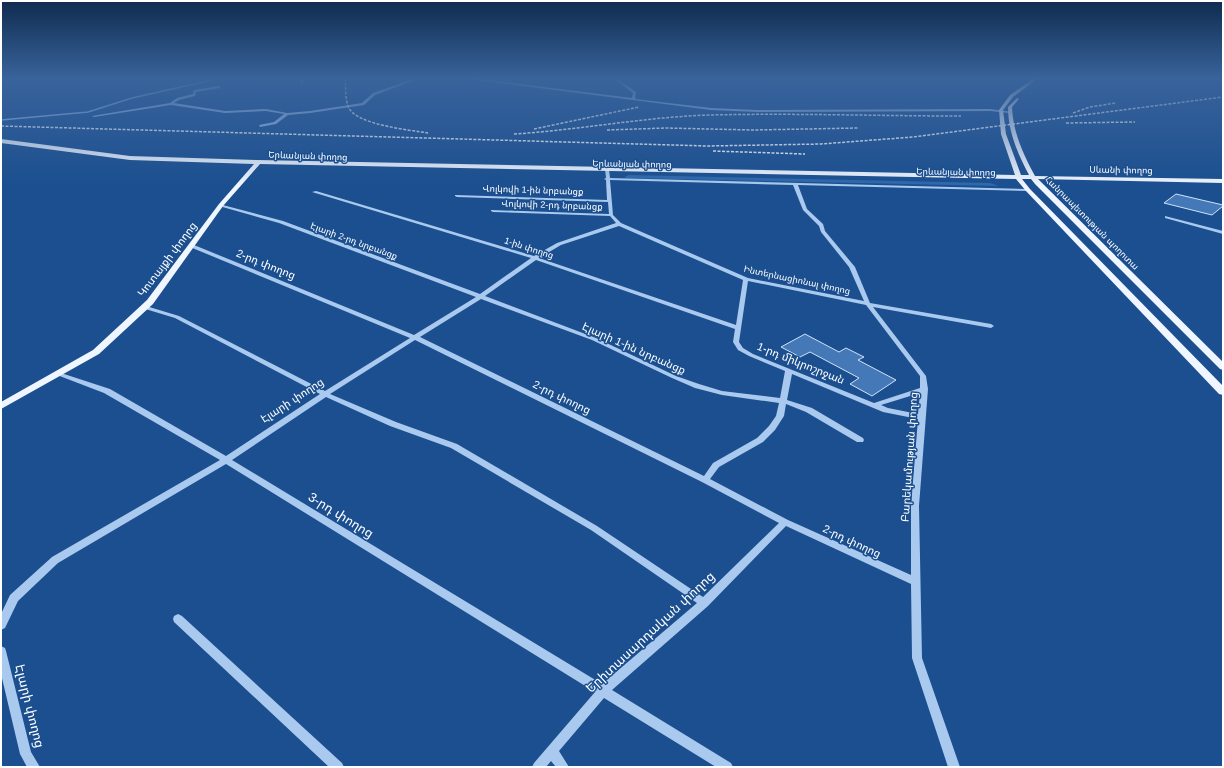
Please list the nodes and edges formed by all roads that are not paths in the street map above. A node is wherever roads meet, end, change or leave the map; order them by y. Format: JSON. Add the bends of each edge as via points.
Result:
{"nodes":[{"id":1,"x":108,"y":114,"type":"edge"},
{"id":2,"x":287,"y":114,"type":"edge"},
{"id":3,"x":1000,"y":114,"type":"edge"},
{"id":4,"x":1010,"y":114,"type":"edge"},
{"id":5,"x":94,"y":116,"type":"dead end"},
{"id":6,"x":260,"y":126,"type":"dead end"},
{"id":7,"x":1,"y":141,"type":"edge"},
{"id":8,"x":258,"y":162,"type":"junction"},
{"id":9,"x":606,"y":174,"type":"junction"},
{"id":10,"x":1020,"y":180,"type":"junction"},
{"id":11,"x":1035,"y":180,"type":"junction"},
{"id":12,"x":1223,"y":181,"type":"edge"},
{"id":13,"x":795,"y":184,"type":"junction"},
{"id":14,"x":1223,"y":185,"type":"edge"},
{"id":15,"x":1028,"y":190,"type":"junction"},
{"id":16,"x":314,"y":192,"type":"dead end"},
{"id":17,"x":457,"y":196,"type":"dead end"},
{"id":18,"x":609,"y":200,"type":"junction"},
{"id":19,"x":221,"y":204,"type":"junction"},
{"id":20,"x":493,"y":211,"type":"dead end"},
{"id":21,"x":611,"y":215,"type":"junction"},
{"id":22,"x":1167,"y":217,"type":"dead end"},
{"id":23,"x":619,"y":224,"type":"junction"},
{"id":24,"x":1223,"y":232,"type":"edge"},
{"id":25,"x":192,"y":246,"type":"junction"},
{"id":26,"x":535,"y":258,"type":"junction"},
{"id":27,"x":746,"y":279,"type":"junction"},
{"id":28,"x":481,"y":296,"type":"junction"},
{"id":29,"x":868,"y":304,"type":"junction"},
{"id":30,"x":144,"y":307,"type":"junction"},
{"id":31,"x":991,"y":326,"type":"dead end"},
{"id":32,"x":737,"y":328,"type":"junction"},
{"id":33,"x":416,"y":338,"type":"junction"},
{"id":34,"x":1223,"y":367,"type":"edge"},
{"id":35,"x":789,"y":370,"type":"junction"},
{"id":36,"x":59,"y":374,"type":"junction"},
{"id":37,"x":924,"y":389,"type":"junction"},
{"id":38,"x":1223,"y":392,"type":"edge"},
{"id":39,"x":325,"y":394,"type":"junction"},
{"id":40,"x":784,"y":401,"type":"junction"},
{"id":41,"x":874,"y":405,"type":"junction"},
{"id":42,"x":1,"y":406,"type":"edge"},
{"id":43,"x":922,"y":417,"type":"junction"},
{"id":44,"x":860,"y":440,"type":"dead end"},
{"id":45,"x":226,"y":460,"type":"junction"},
{"id":46,"x":705,"y":480,"type":"junction"},
{"id":47,"x":785,"y":522,"type":"junction"},
{"id":48,"x":916,"y":582,"type":"junction"},
{"id":49,"x":704,"y":603,"type":"junction"},
{"id":50,"x":178,"y":619,"type":"dead end"},
{"id":51,"x":1,"y":625,"type":"edge"},
{"id":52,"x":1,"y":651,"type":"edge"},
{"id":53,"x":602,"y":692,"type":"junction"},
{"id":54,"x":552,"y":751,"type":"junction"},
{"id":55,"x":34,"y":767,"type":"edge"},
{"id":56,"x":338,"y":767,"type":"edge"},
{"id":57,"x":538,"y":767,"type":"edge"},
{"id":58,"x":563,"y":767,"type":"edge"},
{"id":59,"x":727,"y":767,"type":"edge"},
{"id":60,"x":954,"y":767,"type":"edge"}],
"edges":[{"from":1,"to":5,"type":"street"},
{"from":2,"to":6,"type":"street","via":[[275,123]]},
{"from":3,"to":10,"type":"main road"},
{"from":4,"to":11,"type":"main road","name":"Հանրապետության պողոտա","via":[[1023,155]]},
{"from":7,"to":8,"type":"main road","name":"Երևանյան փողոց","via":[[130,158]]},
{"from":8,"to":9,"type":"main road","name":"Երևանյան փողոց"},
{"from":8,"to":19,"type":"main road","name":"Կոտայքի փողոց"},
{"from":9,"to":10,"type":"main road","name":"Երևանյան փողոց"},
{"from":9,"to":13,"type":"street"},
{"from":9,"to":18,"type":"street"},
{"from":10,"to":11,"type":"main road","name":"Սևանի փողոց"},
{"from":10,"to":15,"type":"main road"},
{"from":11,"to":12,"type":"main road","name":"Սևանի փողոց"},
{"from":11,"to":14,"type":"main road","name":"Սևանի փողոց"},
{"from":11,"to":34,"type":"main road","name":"Հանրապետության պողոտա"},
{"from":13,"to":15,"type":"street"},
{"from":13,"to":29,"type":"street","name":"Բարեկամության փողոց","via":[[805,210],[821,225],[823,232],[852,268]]},
{"from":15,"to":38,"type":"main road"},
{"from":16,"to":26,"type":"street","name":"1-ին փողոց"},
{"from":17,"to":18,"type":"street","name":"Վոլկովի 1-ին նրբանցք"},
{"from":18,"to":21,"type":"street"},
{"from":19,"to":25,"type":"main road","name":"Կոտայքի փողոց"},
{"from":19,"to":28,"type":"street","name":"Էլարի 2-րդ նրբանցք","via":[[281,222]]},
{"from":20,"to":21,"type":"street","name":"Վոլկովի 2-րդ նրբանցք"},
{"from":21,"to":23,"type":"street","name":"Ինտերնացիոնալ փողոց"},
{"from":22,"to":24,"type":"street"},
{"from":23,"to":26,"type":"street","name":"Էլարի փողոց","via":[[559,244]]},
{"from":23,"to":27,"type":"street","name":"Ինտերնացիոնալ փողոց"},
{"from":25,"to":30,"type":"main road","name":"Կոտայքի փողոց"},
{"from":25,"to":33,"type":"street","name":"2-րդ փողոց"},
{"from":26,"to":28,"type":"street","name":"Էլարի փողոց"},
{"from":26,"to":32,"type":"street","name":"1-ին փողոց"},
{"from":27,"to":29,"type":"street","name":"Ինտերնացիոնալ փողոց"},
{"from":27,"to":32,"type":"street","name":"1-րդ միկրոշրջան"},
{"from":28,"to":33,"type":"street","name":"Էլարի փողոց"},
{"from":28,"to":40,"type":"street","name":"Էլարի 1-ին նրբանցք","via":[[607,344],[697,386],[722,393]]},
{"from":29,"to":31,"type":"street","name":"Ինտերնացիոնալ փողոց"},
{"from":29,"to":37,"type":"street","name":"Բարեկամության փողոց","via":[[923,376]]},
{"from":30,"to":36,"type":"main road","name":"Կոտայքի փողոց","via":[[96,352]]},
{"from":30,"to":39,"type":"street","via":[[177,317]]},
{"from":32,"to":35,"type":"street","name":"1-րդ միկրոշրջան","via":[[736,342],[740,349]]},
{"from":33,"to":39,"type":"street","name":"Էլարի փողոց"},
{"from":33,"to":46,"type":"street","name":"2-րդ փողոց"},
{"from":35,"to":40,"type":"street"},
{"from":35,"to":41,"type":"street","name":"1-րդ միկրոշրջան"},
{"from":36,"to":42,"type":"main road","name":"Կոտայքի փողոց"},
{"from":36,"to":45,"type":"street","name":"3-րդ փողոց","via":[[107,391]]},
{"from":37,"to":41,"type":"street"},
{"from":37,"to":43,"type":"street","name":"Բարեկամության փողոց"},
{"from":39,"to":45,"type":"street","name":"Էլարի փողոց"},
{"from":39,"to":49,"type":"street","via":[[393,424],[454,446],[594,528]]},
{"from":40,"to":44,"type":"street","name":"Էլարի 1-ին նրբանցք","via":[[809,410]]},
{"from":40,"to":46,"type":"street","via":[[780,416],[760,440],[723,459]]},
{"from":41,"to":43,"type":"street","name":"1-րդ միկրոշրջան","via":[[904,415]]},
{"from":43,"to":48,"type":"street","name":"Բարեկամության փողոց","via":[[915,506]]},
{"from":45,"to":51,"type":"street","name":"Էլարի փողոց","via":[[55,560],[14,598]]},
{"from":45,"to":53,"type":"street","name":"3-րդ փողոց"},
{"from":46,"to":47,"type":"street","name":"2-րդ փողոց"},
{"from":47,"to":48,"type":"street","name":"2-րդ փողոց"},
{"from":47,"to":49,"type":"street","name":"Երիտասարդական փողոց"},
{"from":48,"to":60,"type":"street","name":"Բարեկամության փողոց","via":[[917,658]]},
{"from":49,"to":53,"type":"street","name":"Երիտասարդական փողոց"},
{"from":50,"to":56,"type":"street"},
{"from":52,"to":55,"type":"street","name":"Էլարի փողոց","via":[[26,754]]},
{"from":53,"to":54,"type":"street","name":"Երիտասարդական փողոց"},
{"from":53,"to":59,"type":"street","name":"3-րդ փողոց"},
{"from":54,"to":57,"type":"street","name":"Երիտասարդական փողոց"},
{"from":54,"to":58,"type":"street"}]}
